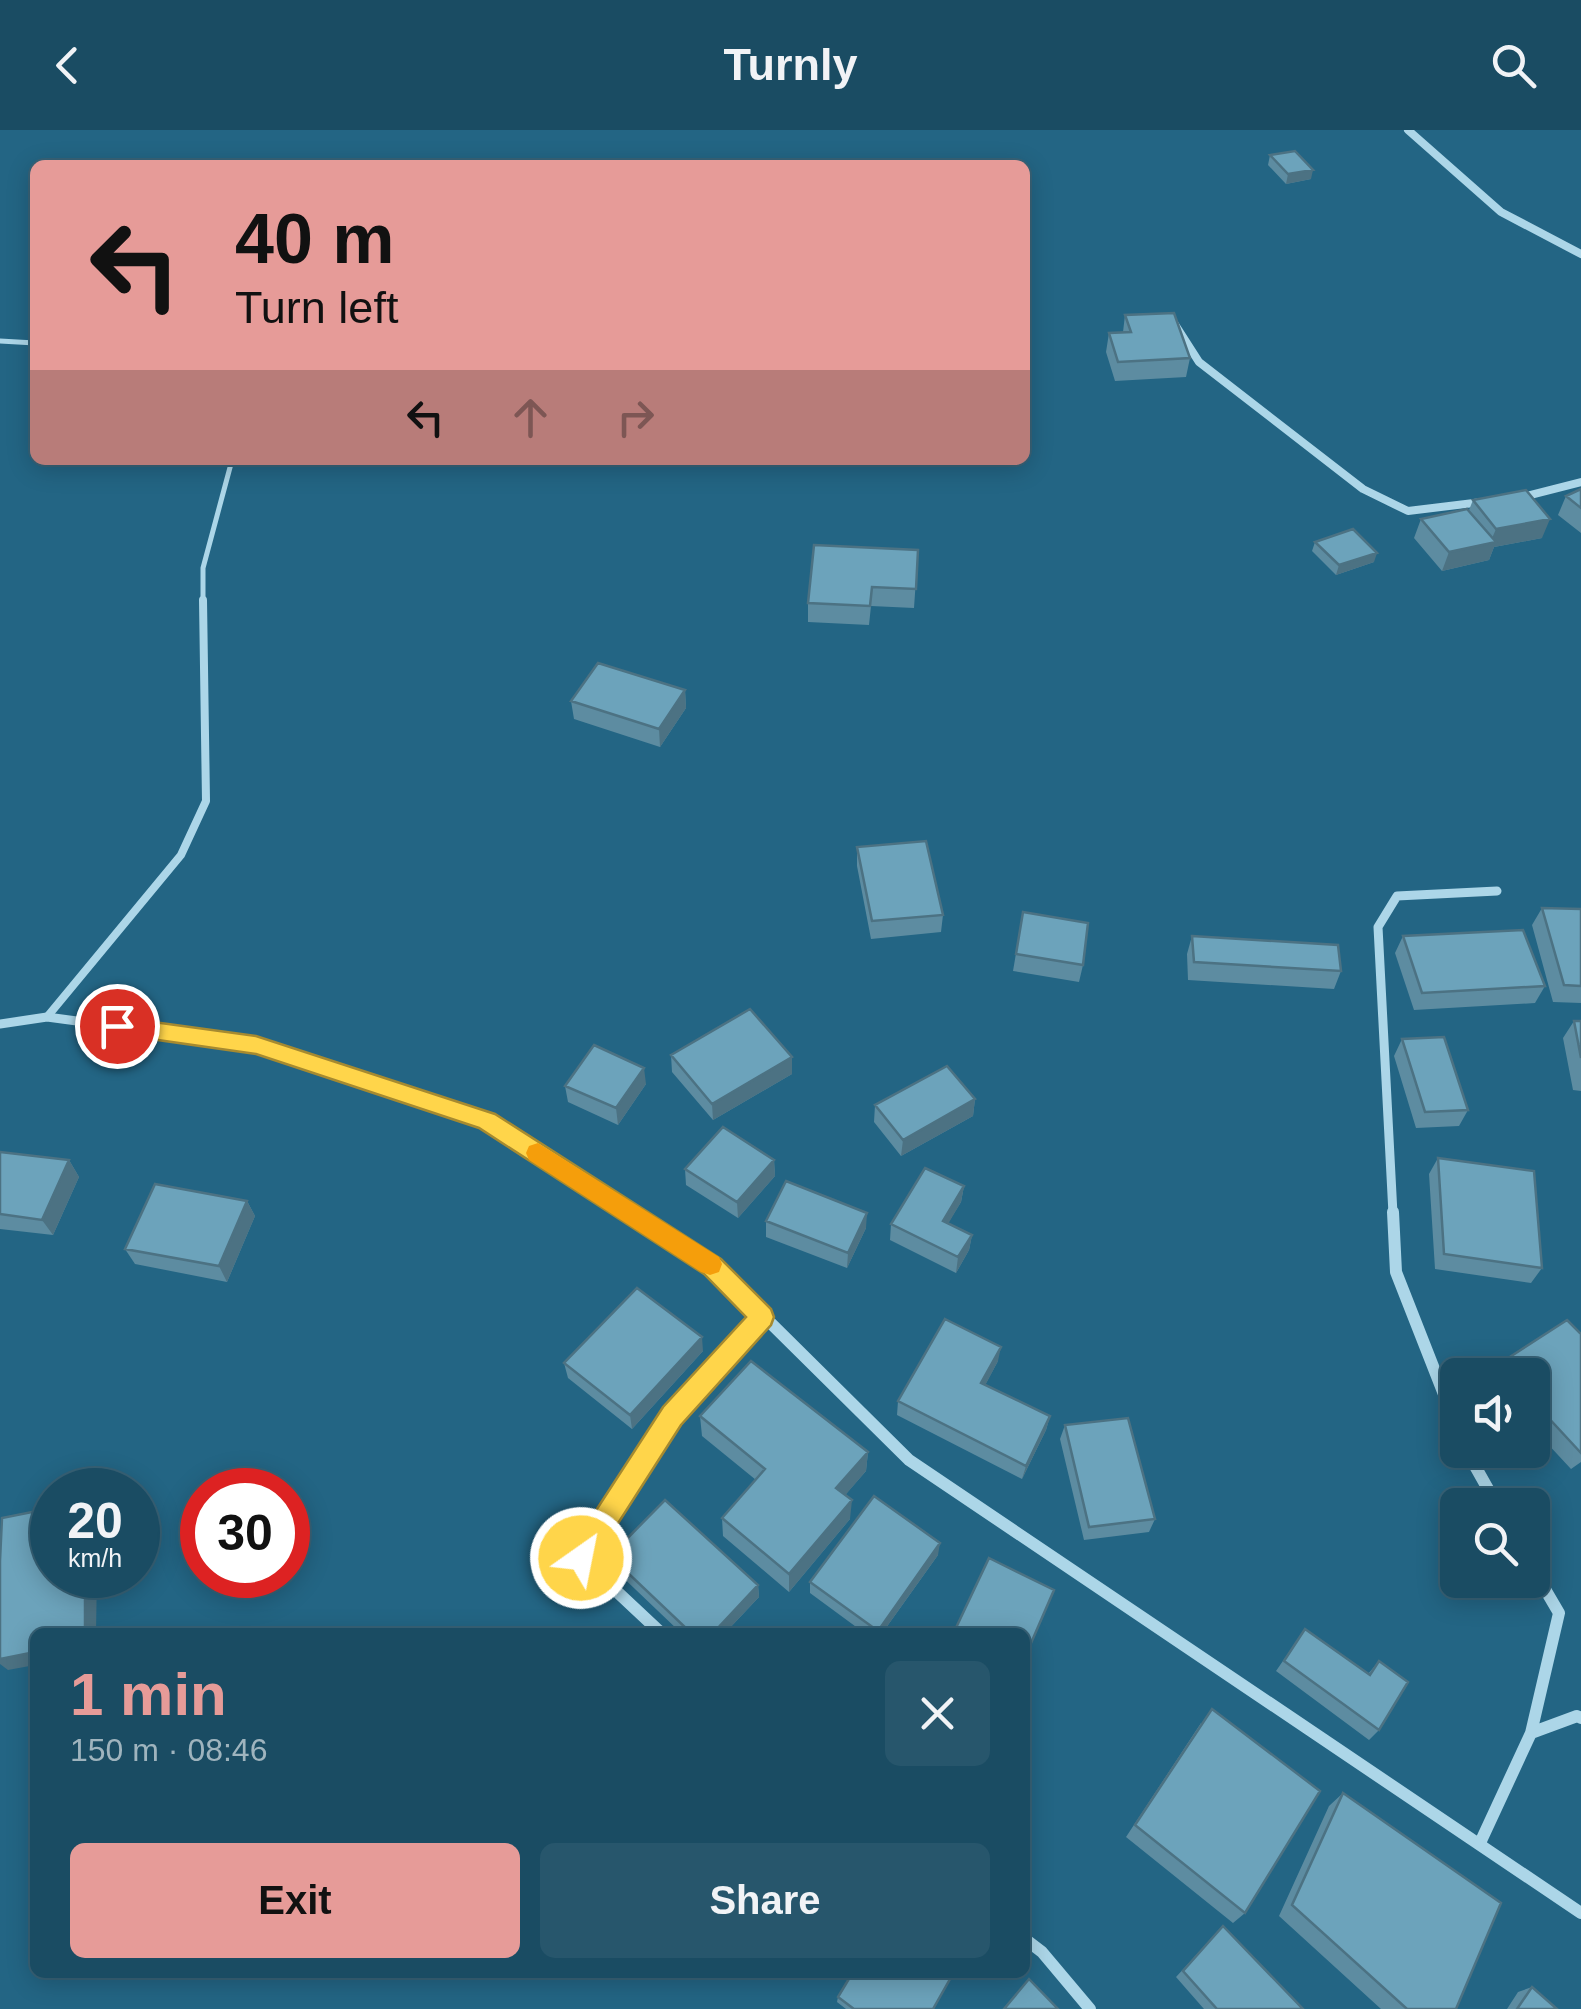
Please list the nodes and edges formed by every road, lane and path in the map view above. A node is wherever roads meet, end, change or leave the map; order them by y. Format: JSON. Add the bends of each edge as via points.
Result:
{"nodes":[{"id":1,"x":1408,"y":130,"type":"edge"},
{"id":2,"x":1581,"y":254,"type":"edge"},
{"id":3,"x":1174,"y":322,"type":"edge"},
{"id":4,"x":0,"y":341,"type":"edge"},
{"id":5,"x":30,"y":343,"type":"edge"},
{"id":6,"x":231,"y":465,"type":"edge"},
{"id":7,"x":1581,"y":482,"type":"edge"},
{"id":8,"x":1514,"y":499,"type":"edge"},
{"id":9,"x":1496,"y":501,"type":"edge"},
{"id":10,"x":1497,"y":891,"type":"dead end"},
{"id":11,"x":48,"y":1017,"type":"junction"},
{"id":12,"x":0,"y":1024,"type":"edge"},
{"id":13,"x":762,"y":1317,"type":"junction"},
{"id":14,"x":1440,"y":1384,"type":"edge"},
{"id":15,"x":1550,"y":1597,"type":"edge"},
{"id":16,"x":656,"y":1628,"type":"edge"},
{"id":17,"x":1581,"y":1718,"type":"edge"},
{"id":18,"x":1531,"y":1733,"type":"junction"},
{"id":19,"x":1480,"y":1843,"type":"junction"},
{"id":20,"x":1581,"y":1913,"type":"edge"},
{"id":21,"x":1030,"y":1943,"type":"edge"},
{"id":22,"x":1090,"y":2009,"type":"edge"}],
"edges":[{"from":1,"to":2,"type":"street","via":[[1501,212]]},
{"from":3,"to":9,"type":"street","via":[[1199,362],[1363,489],[1408,510]]},
{"from":4,"to":5,"type":"lane"},
{"from":6,"to":11,"type":"lane","via":[[203,568],[206,801],[181,855]]},
{"from":7,"to":8,"type":"street"},
{"from":10,"to":14,"type":"street","via":[[1397,896],[1378,927],[1396,1272]]},
{"from":11,"to":12,"type":"street"},
{"from":11,"to":13,"type":"street","via":[[256,1045],[487,1121],[713,1266]]},
{"from":13,"to":16,"type":"street","via":[[672,1416],[581,1558]]},
{"from":13,"to":19,"type":"street","via":[[909,1460]]},
{"from":15,"to":18,"type":"street","via":[[1559,1613]]},
{"from":17,"to":18,"type":"street"},
{"from":18,"to":19,"type":"street"},
{"from":19,"to":20,"type":"street"},
{"from":21,"to":22,"type":"street"}]}
